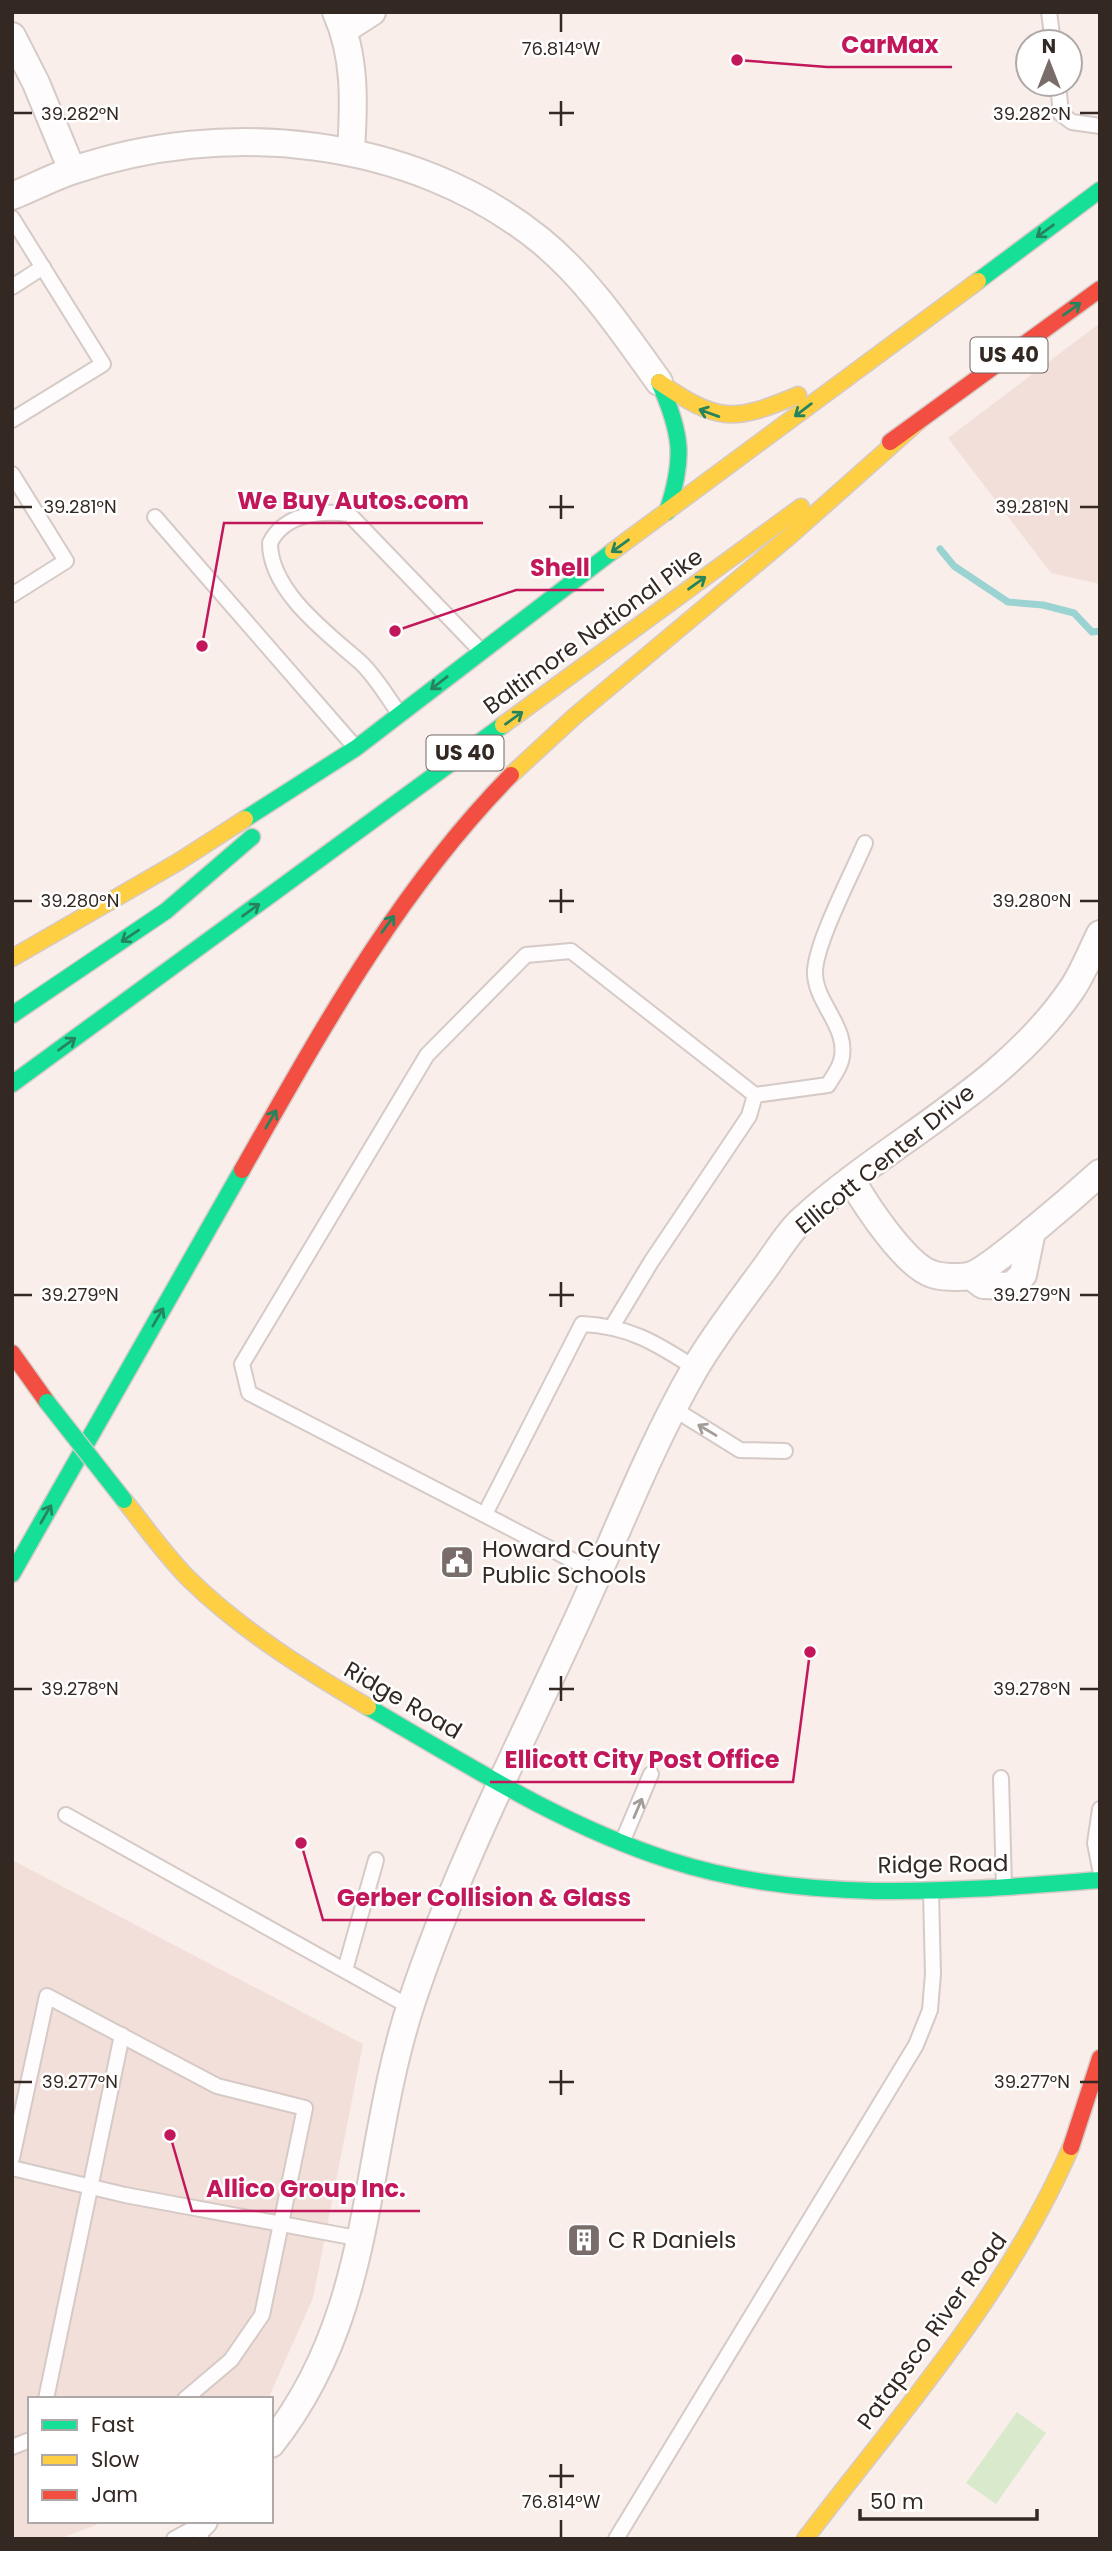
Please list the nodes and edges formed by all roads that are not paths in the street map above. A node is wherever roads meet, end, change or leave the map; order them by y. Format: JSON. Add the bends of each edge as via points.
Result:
{"nodes":[{"id":1,"x":372,"y":12,"type":"edge"},
{"id":2,"x":340,"y":21,"type":"edge"},
{"id":3,"x":12,"y":36,"type":"edge"},
{"id":4,"x":1059,"y":98,"type":"edge"},
{"id":5,"x":1100,"y":126,"type":"edge"},
{"id":6,"x":351,"y":151,"type":"junction"},
{"id":7,"x":72,"y":170,"type":"junction"},
{"id":8,"x":1100,"y":190,"type":"edge"},
{"id":9,"x":12,"y":196,"type":"edge"},
{"id":10,"x":12,"y":218,"type":"edge"},
{"id":11,"x":43,"y":267,"type":"junction"},
{"id":12,"x":12,"y":287,"type":"edge"},
{"id":13,"x":1100,"y":289,"type":"edge"},
{"id":14,"x":863,"y":364,"type":"junction"},
{"id":15,"x":659,"y":382,"type":"junction"},
{"id":16,"x":12,"y":420,"type":"edge"},
{"id":17,"x":918,"y":422,"type":"junction"},
{"id":18,"x":12,"y":474,"type":"edge"},
{"id":19,"x":667,"y":512,"type":"junction"},
{"id":20,"x":155,"y":517,"type":"dead end"},
{"id":21,"x":12,"y":595,"type":"edge"},
{"id":22,"x":481,"y":651,"type":"junction"},
{"id":23,"x":399,"y":714,"type":"junction"},
{"id":24,"x":356,"y":748,"type":"junction"},
{"id":25,"x":865,"y":843,"type":"dead end"},
{"id":26,"x":1100,"y":934,"type":"edge"},
{"id":27,"x":12,"y":958,"type":"edge"},
{"id":28,"x":12,"y":1015,"type":"edge"},
{"id":29,"x":12,"y":1084,"type":"edge"},
{"id":30,"x":755,"y":1096,"type":"junction"},
{"id":31,"x":1100,"y":1173,"type":"edge"},
{"id":32,"x":852,"y":1181,"type":"junction"},
{"id":33,"x":613,"y":1325,"type":"junction"},
{"id":34,"x":14,"y":1361,"type":"edge"},
{"id":35,"x":695,"y":1368,"type":"junction"},
{"id":36,"x":674,"y":1409,"type":"junction"},
{"id":37,"x":785,"y":1451,"type":"dead end"},
{"id":38,"x":485,"y":1514,"type":"junction"},
{"id":39,"x":12,"y":1574,"type":"edge"},
{"id":40,"x":599,"y":1574,"type":"junction"},
{"id":41,"x":651,"y":1774,"type":"dead end"},
{"id":42,"x":1001,"y":1777,"type":"dead end"},
{"id":43,"x":503,"y":1783,"type":"junction"},
{"id":44,"x":1100,"y":1809,"type":"edge"},
{"id":45,"x":65,"y":1815,"type":"dead end"},
{"id":46,"x":622,"y":1841,"type":"junction"},
{"id":47,"x":376,"y":1860,"type":"dead end"},
{"id":48,"x":1100,"y":1869,"type":"edge"},
{"id":49,"x":1100,"y":1880,"type":"edge"},
{"id":50,"x":1004,"y":1887,"type":"junction"},
{"id":51,"x":931,"y":1891,"type":"junction"},
{"id":52,"x":345,"y":1970,"type":"junction"},
{"id":53,"x":410,"y":2007,"type":"junction"},
{"id":54,"x":121,"y":2035,"type":"junction"},
{"id":55,"x":1100,"y":2058,"type":"edge"},
{"id":56,"x":12,"y":2158,"type":"edge"},
{"id":57,"x":12,"y":2168,"type":"edge"},
{"id":58,"x":91,"y":2187,"type":"junction"},
{"id":59,"x":283,"y":2224,"type":"junction"},
{"id":60,"x":362,"y":2239,"type":"junction"},
{"id":61,"x":46,"y":2397,"type":"edge"},
{"id":62,"x":188,"y":2397,"type":"edge"},
{"id":63,"x":273,"y":2442,"type":"edge"},
{"id":64,"x":201,"y":2528,"type":"edge"},
{"id":65,"x":174,"y":2539,"type":"edge"},
{"id":66,"x":617,"y":2539,"type":"edge"},
{"id":67,"x":806,"y":2539,"type":"edge"}],
"edges":[{"from":1,"to":2,"type":"street"},
{"from":2,"to":6,"type":"street","via":[[353,76]]},
{"from":3,"to":7,"type":"street"},
{"from":4,"to":5,"type":"lane","via":[[1061,114],[1072,122]]},
{"from":6,"to":7,"type":"street","via":[[215,143],[143,153]]},
{"from":6,"to":15,"type":"street","via":[[419,171],[483,203],[539,239],[577,275]]},
{"from":7,"to":9,"type":"street"},
{"from":8,"to":14,"type":"main road","number":"US 40","one_way":true},
{"from":10,"to":11,"type":"lane"},
{"from":11,"to":12,"type":"lane"},
{"from":11,"to":16,"type":"lane","via":[[103,364]]},
{"from":17,"to":13,"type":"main road","name":"Baltimore National Pike","number":"US 40","one_way":true},
{"from":14,"to":15,"type":"main road","one_way":true,"via":[[743,417],[700,410]]},
{"from":14,"to":19,"type":"main road","number":"US 40","one_way":true},
{"from":15,"to":19,"type":"main road","via":[[678,424],[682,450],[681,471]]},
{"from":29,"to":17,"type":"main road","name":"Baltimore National Pike","number":"US 40","one_way":true},
{"from":39,"to":17,"type":"main road","one_way":true,"via":[[331,1014],[438,856],[553,734],[833,502]]},
{"from":18,"to":21,"type":"lane","via":[[66,561]]},
{"from":19,"to":22,"type":"main road","number":"US 40","one_way":true},
{"from":20,"to":24,"type":"lane"},
{"from":22,"to":23,"type":"main road","number":"US 40","one_way":true},
{"from":22,"to":23,"type":"lane","via":[[349,514],[298,517],[281,527],[270,543],[275,569],[302,608],[361,662]]},
{"from":23,"to":24,"type":"main road","number":"US 40"},
{"from":24,"to":27,"type":"main road","number":"US 40","via":[[178,862]]},
{"from":24,"to":28,"type":"main road","one_way":true,"via":[[166,911]]},
{"from":25,"to":30,"type":"lane","via":[[818,952],[815,974],[841,1037],[841,1061],[828,1085]]},
{"from":26,"to":32,"type":"street","name":"Ellicott Center Drive","via":[[1072,989],[1016,1053]]},
{"from":30,"to":33,"type":"lane","via":[[749,1116]]},
{"from":30,"to":38,"type":"lane","via":[[571,951],[526,955],[427,1055],[242,1364],[249,1393]]},
{"from":31,"to":32,"type":"street","via":[[971,1276],[931,1274],[913,1262]]},
{"from":32,"to":35,"type":"street","name":"Ellicott Center Drive","via":[[800,1221]]},
{"from":33,"to":35,"type":"lane"},
{"from":33,"to":38,"type":"lane","via":[[582,1324]]},
{"from":34,"to":43,"type":"main road","name":"Ridge Road","bridge":true,"via":[[196,1586],[257,1638]]},
{"from":35,"to":36,"type":"street","name":"Ellicott Center Drive"},
{"from":37,"to":36,"type":"lane","one_way":true,"via":[[740,1450]]},
{"from":36,"to":40,"type":"street","name":"Ellicott Center Drive"},
{"from":38,"to":40,"type":"lane"},
{"from":40,"to":43,"type":"street","name":"Ellicott Center Drive"},
{"from":46,"to":41,"type":"lane","one_way":true},
{"from":42,"to":50,"type":"lane"},
{"from":43,"to":46,"type":"main road","name":"Ridge Road"},
{"from":43,"to":53,"type":"street","name":"Ellicott Center Drive","via":[[463,1864]]},
{"from":44,"to":48,"type":"lane","via":[[1095,1843]]},
{"from":45,"to":52,"type":"lane"},
{"from":46,"to":51,"type":"main road","name":"Ridge Road","via":[[705,1870],[768,1880]]},
{"from":47,"to":52,"type":"lane"},
{"from":49,"to":50,"type":"main road","name":"Ridge Road"},
{"from":50,"to":51,"type":"main road","name":"Ridge Road"},
{"from":51,"to":66,"type":"lane","via":[[930,2010],[916,2045]]},
{"from":52,"to":53,"type":"lane"},
{"from":53,"to":60,"type":"street","name":"Ellicott Center Drive"},
{"from":54,"to":56,"type":"lane","via":[[47,1996]]},
{"from":54,"to":58,"type":"lane"},
{"from":54,"to":59,"type":"lane","via":[[217,2086],[304,2108]]},
{"from":55,"to":67,"type":"main road","name":"Patapsco River Road","via":[[1068,2156],[1029,2236],[993,2294]]},
{"from":57,"to":58,"type":"lane"},
{"from":58,"to":59,"type":"lane"},
{"from":58,"to":61,"type":"lane"},
{"from":59,"to":60,"type":"lane"},
{"from":59,"to":62,"type":"lane","via":[[262,2315],[231,2360]]},
{"from":60,"to":63,"type":"street","name":"Ellicott Center Drive","via":[[347,2301],[325,2357],[296,2413]]},
{"from":64,"to":65,"type":"lane"}]}
